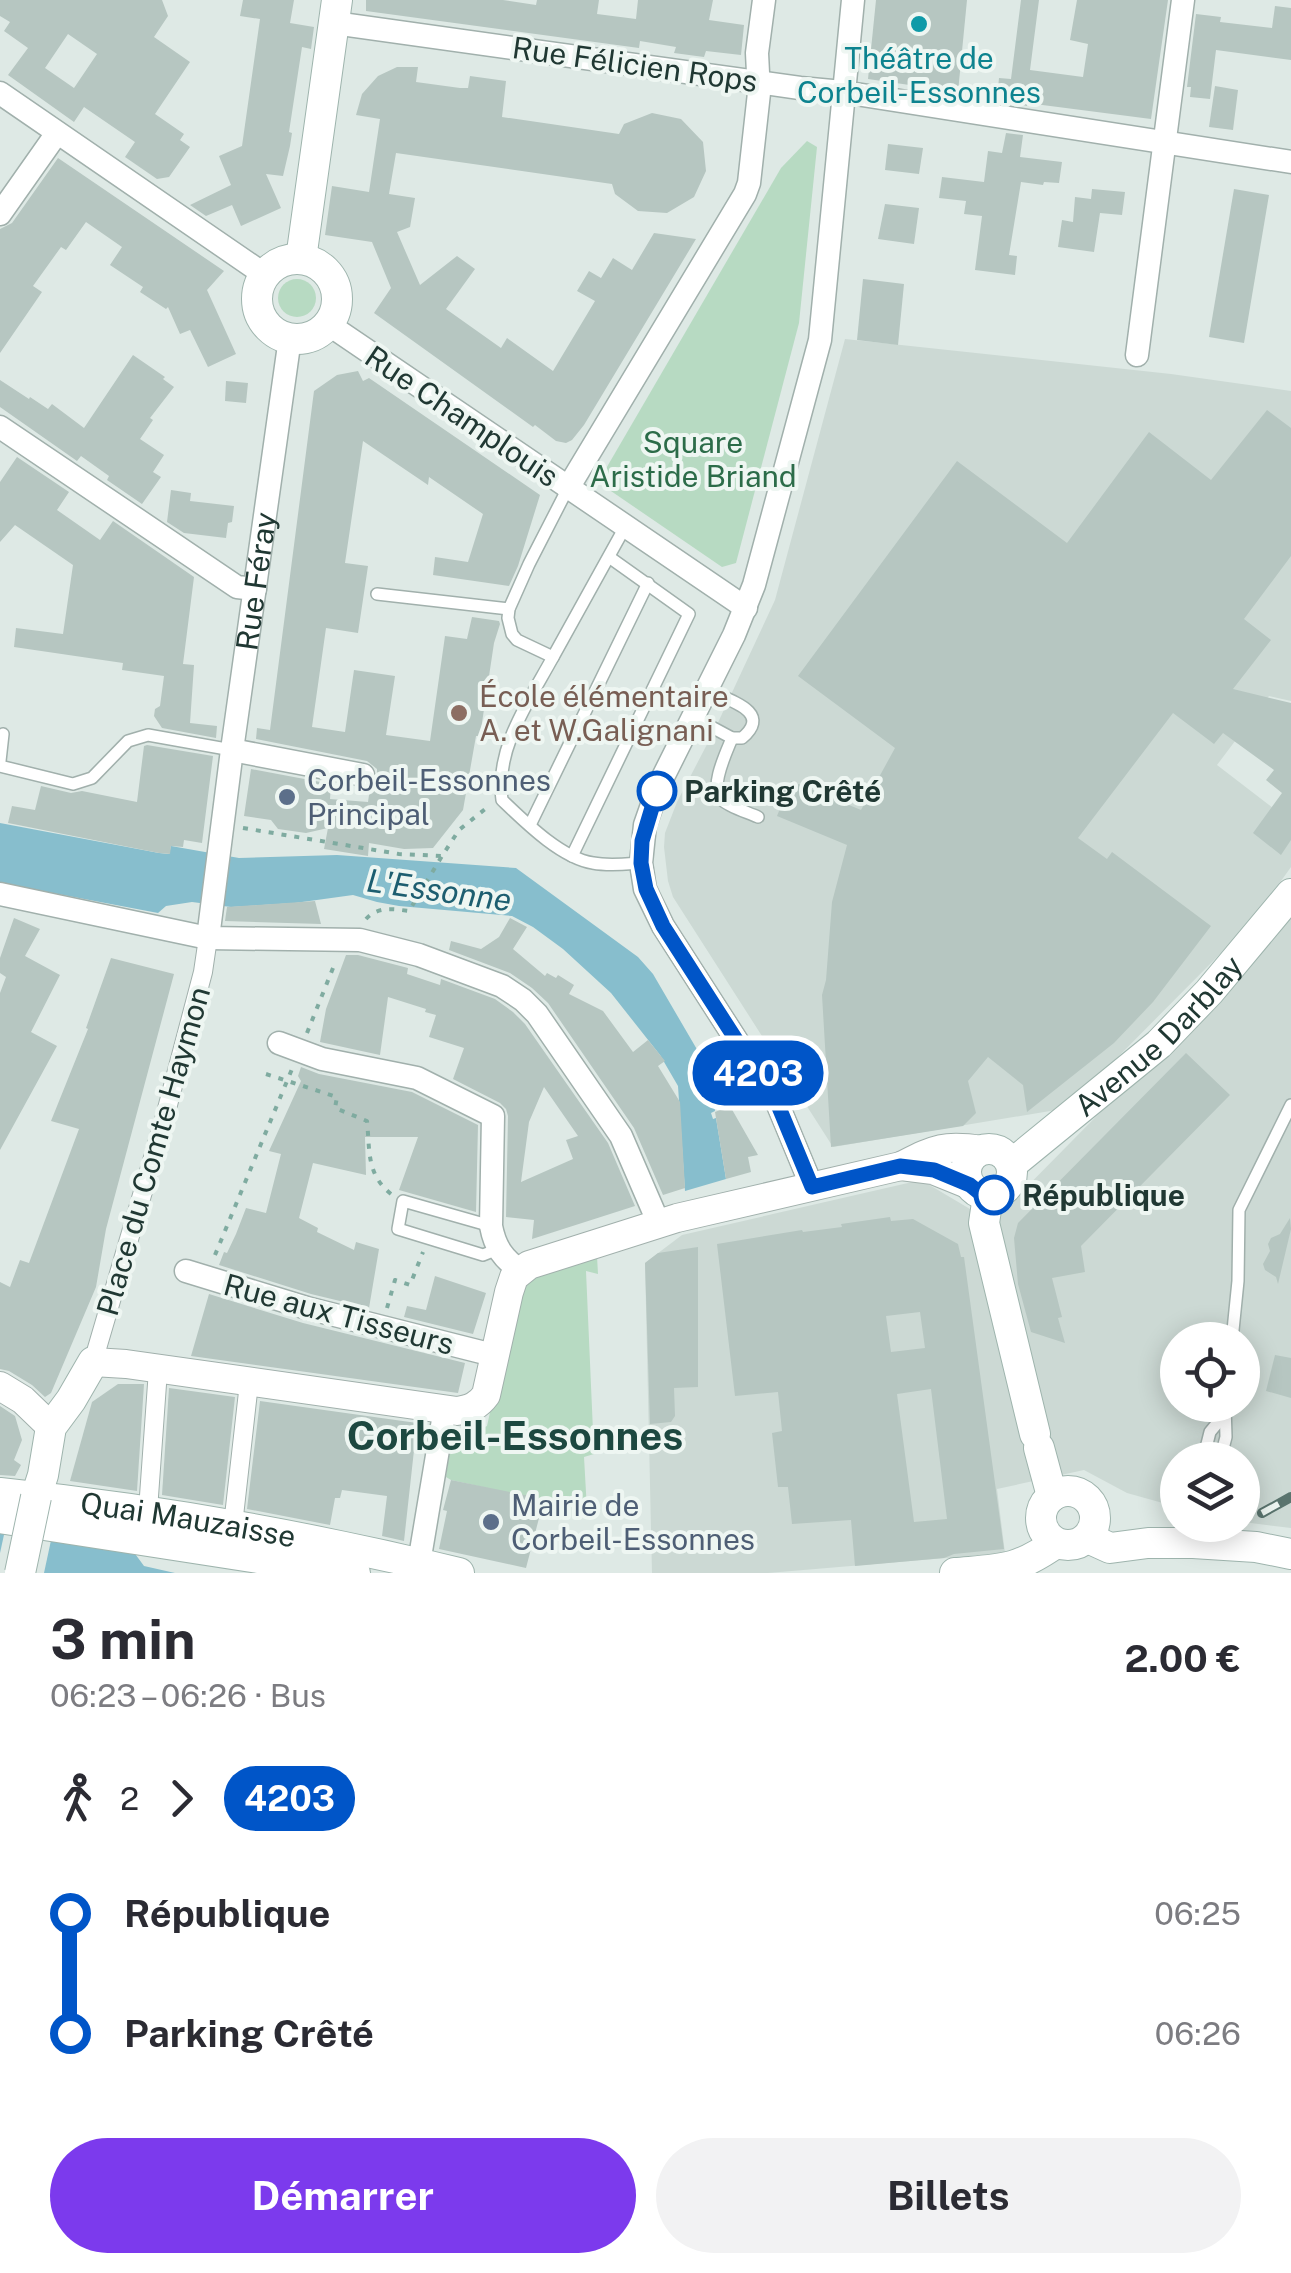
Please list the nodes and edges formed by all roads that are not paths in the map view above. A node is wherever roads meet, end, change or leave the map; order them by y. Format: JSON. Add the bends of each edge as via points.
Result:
{"nodes":[{"id":1,"x":764,"y":0,"type":"edge"},
{"id":2,"x":853,"y":0,"type":"edge"},
{"id":3,"x":1183,"y":0,"type":"edge"},
{"id":4,"x":336,"y":12,"type":"edge"},
{"id":5,"x":757,"y":81,"type":"junction"},
{"id":6,"x":843,"y":92,"type":"junction"},
{"id":7,"x":0,"y":93,"type":"edge"},
{"id":8,"x":57,"y":133,"type":"junction"},
{"id":9,"x":1164,"y":141,"type":"junction"},
{"id":10,"x":1291,"y":162,"type":"edge"},
{"id":11,"x":0,"y":214,"type":"edge"},
{"id":12,"x":301,"y":259,"type":"junction"},
{"id":13,"x":265,"y":275,"type":"junction"},
{"id":14,"x":328,"y":324,"type":"junction"},
{"id":15,"x":290,"y":338,"type":"junction"},
{"id":16,"x":1136,"y":355,"type":"dead end"},
{"id":17,"x":2,"y":433,"type":"edge"},
{"id":18,"x":568,"y":488,"type":"junction"},
{"id":19,"x":625,"y":527,"type":"junction"},
{"id":20,"x":608,"y":557,"type":"junction"},
{"id":21,"x":648,"y":583,"type":"junction"},
{"id":22,"x":255,"y":589,"type":"junction"},
{"id":23,"x":377,"y":594,"type":"dead end"},
{"id":24,"x":746,"y":608,"type":"junction"},
{"id":25,"x":509,"y":609,"type":"junction"},
{"id":26,"x":553,"y":657,"type":"junction"},
{"id":27,"x":707,"y":690,"type":"junction"},
{"id":28,"x":694,"y":717,"type":"junction"},
{"id":29,"x":3,"y":734,"type":"dead end"},
{"id":30,"x":732,"y":738,"type":"junction"},
{"id":31,"x":232,"y":750,"type":"junction"},
{"id":32,"x":0,"y":764,"type":"edge"},
{"id":33,"x":363,"y":775,"type":"dead end"},
{"id":34,"x":758,"y":816,"type":"dead end"},
{"id":35,"x":530,"y":825,"type":"junction"},
{"id":36,"x":572,"y":856,"type":"junction"},
{"id":37,"x":641,"y":863,"type":"junction"},
{"id":38,"x":1291,"y":894,"type":"edge"},
{"id":39,"x":1,"y":896,"type":"edge"},
{"id":40,"x":208,"y":938,"type":"junction"},
{"id":41,"x":289,"y":1047,"type":"road end"},
{"id":42,"x":1291,"y":1105,"type":"edge"},
{"id":43,"x":982,"y":1150,"type":"junction"},
{"id":44,"x":1012,"y":1164,"type":"junction"},
{"id":45,"x":900,"y":1166,"type":"junction"},
{"id":46,"x":812,"y":1187,"type":"junction"},
{"id":47,"x":979,"y":1190,"type":"junction"},
{"id":48,"x":659,"y":1224,"type":"junction"},
{"id":49,"x":495,"y":1238,"type":"junction"},
{"id":50,"x":521,"y":1271,"type":"junction"},
{"id":51,"x":195,"y":1274,"type":"road end"},
{"id":52,"x":1234,"y":1322,"type":"edge"},
{"id":53,"x":494,"y":1355,"type":"junction"},
{"id":54,"x":93,"y":1362,"type":"junction"},
{"id":55,"x":158,"y":1370,"type":"junction"},
{"id":56,"x":249,"y":1382,"type":"junction"},
{"id":57,"x":0,"y":1386,"type":"edge"},
{"id":58,"x":445,"y":1408,"type":"junction"},
{"id":59,"x":51,"y":1427,"type":"junction"},
{"id":60,"x":0,"y":1493,"type":"edge"},
{"id":61,"x":1052,"y":1496,"type":"junction"},
{"id":62,"x":33,"y":1510,"type":"junction"},
{"id":63,"x":148,"y":1510,"type":"junction"},
{"id":64,"x":0,"y":1518,"type":"edge"},
{"id":65,"x":233,"y":1525,"type":"junction"},
{"id":66,"x":1092,"y":1526,"type":"junction"},
{"id":67,"x":1160,"y":1541,"type":"edge"},
{"id":68,"x":1232,"y":1542,"type":"edge"},
{"id":69,"x":1056,"y":1543,"type":"junction"},
{"id":70,"x":1291,"y":1554,"type":"edge"},
{"id":71,"x":419,"y":1563,"type":"junction"},
{"id":72,"x":20,"y":1573,"type":"edge"},
{"id":73,"x":355,"y":1573,"type":"edge"},
{"id":74,"x":459,"y":1573,"type":"edge"},
{"id":75,"x":955,"y":1573,"type":"edge"}],
"edges":[{"from":1,"to":5,"type":"street"},
{"from":2,"to":6,"type":"street"},
{"from":3,"to":9,"type":"street"},
{"from":4,"to":5,"type":"street","name":"Rue Félicien Rops"},
{"from":4,"to":12,"type":"main road"},
{"from":5,"to":6,"type":"street","name":"Rue Félicien Rops"},
{"from":5,"to":18,"type":"street","via":[[745,194]]},
{"from":6,"to":9,"type":"street","name":"Rue Félicien Rops"},
{"from":6,"to":24,"type":"street","via":[[820,340]]},
{"from":7,"to":8,"type":"street"},
{"from":8,"to":11,"type":"street"},
{"from":8,"to":13,"type":"street"},
{"from":9,"to":10,"type":"street","name":"Rue Félicien Rops"},
{"from":9,"to":16,"type":"street"},
{"from":12,"to":13,"type":"main road","via":[[281,262]]},
{"from":12,"to":14,"type":"main road","via":[[324,268],[336,289]]},
{"from":13,"to":15,"type":"main road","via":[[258,308],[270,328]]},
{"from":14,"to":15,"type":"main road","via":[[311,336]]},
{"from":14,"to":18,"type":"street","name":"Rue Champlouis"},
{"from":15,"to":22,"type":"street","name":"Rue Féray"},
{"from":17,"to":22,"type":"street","via":[[237,587]]},
{"from":18,"to":19,"type":"street","name":"Rue Champlouis"},
{"from":18,"to":25,"type":"lane"},
{"from":19,"to":20,"type":"lane"},
{"from":19,"to":24,"type":"street","name":"Rue Champlouis"},
{"from":20,"to":21,"type":"lane"},
{"from":20,"to":26,"type":"lane"},
{"from":21,"to":35,"type":"lane"},
{"from":21,"to":36,"type":"lane","via":[[689,614]]},
{"from":22,"to":31,"type":"street","name":"Rue Féray"},
{"from":23,"to":25,"type":"lane"},
{"from":24,"to":27,"type":"street"},
{"from":25,"to":26,"type":"lane","via":[[517,640]]},
{"from":26,"to":35,"type":"lane","via":[[516,725],[499,780],[502,800]]},
{"from":27,"to":28,"type":"street"},
{"from":27,"to":30,"type":"lane","via":[[752,714],[750,731]]},
{"from":28,"to":30,"type":"lane"},
{"from":28,"to":37,"type":"street","via":[[650,808]]},
{"from":29,"to":32,"type":"lane"},
{"from":30,"to":34,"type":"lane","via":[[717,793]]},
{"from":31,"to":32,"type":"lane","via":[[148,735],[128,741],[92,778],[73,784]]},
{"from":31,"to":33,"type":"street"},
{"from":31,"to":40,"type":"street","name":"Rue Féray"},
{"from":35,"to":36,"type":"lane"},
{"from":36,"to":37,"type":"lane","via":[[590,863]]},
{"from":37,"to":46,"type":"street","via":[[654,908],[778,1105]]},
{"from":38,"to":44,"type":"main road","name":"Avenue Darblay","via":[[1159,1044]]},
{"from":39,"to":40,"type":"street"},
{"from":40,"to":48,"type":"street","via":[[352,940],[393,947],[502,986],[530,1005],[622,1136]]},
{"from":40,"to":54,"type":"street","name":"Place du Comte Haymon","via":[[164,1120]]},
{"from":41,"to":49,"type":"street","via":[[416,1078],[490,1114]]},
{"from":42,"to":52,"type":"lane","via":[[1239,1210]]},
{"from":43,"to":44,"type":"main road","via":[[1000,1150]]},
{"from":43,"to":45,"type":"street","via":[[933,1150]]},
{"from":43,"to":47,"type":"main road","via":[[966,1171]]},
{"from":44,"to":47,"type":"main road","name":"Avenue Darblay","via":[[1006,1189]]},
{"from":45,"to":46,"type":"street"},
{"from":45,"to":47,"type":"street","via":[[934,1170]]},
{"from":46,"to":48,"type":"street"},
{"from":47,"to":61,"type":"main road"},
{"from":48,"to":50,"type":"street"},
{"from":49,"to":49,"type":"lane","via":[[404,1201],[398,1229],[483,1255]]},
{"from":49,"to":50,"type":"street","via":[[508,1263]]},
{"from":50,"to":53,"type":"street","via":[[508,1292]]},
{"from":51,"to":53,"type":"street","name":"Rue aux Tisseurs"},
{"from":53,"to":58,"type":"street","via":[[479,1404]]},
{"from":54,"to":55,"type":"street"},
{"from":54,"to":59,"type":"main road"},
{"from":55,"to":56,"type":"street"},
{"from":55,"to":63,"type":"street"},
{"from":56,"to":58,"type":"street"},
{"from":56,"to":65,"type":"street"},
{"from":57,"to":59,"type":"street"},
{"from":58,"to":71,"type":"street"},
{"from":59,"to":62,"type":"main road"},
{"from":60,"to":62,"type":"main road"},
{"from":61,"to":66,"type":"main road","via":[[1076,1492],[1089,1500]]},
{"from":61,"to":69,"type":"main road","via":[[1041,1521]]},
{"from":62,"to":63,"type":"main road","name":"Quai Mauzaisse"},
{"from":62,"to":64,"type":"main road"},
{"from":62,"to":72,"type":"main road","bridge":true},
{"from":62,"to":73,"type":"main road","name":"Quai Mauzaisse"},
{"from":63,"to":65,"type":"main road","name":"Quai Mauzaisse"},
{"from":65,"to":71,"type":"main road","name":"Quai Mauzaisse"},
{"from":66,"to":67,"type":"main road","via":[[1110,1548]]},
{"from":66,"to":69,"type":"main road","via":[[1070,1546]]},
{"from":68,"to":70,"type":"main road"},
{"from":69,"to":75,"type":"main road","via":[[1009,1569]]},
{"from":71,"to":74,"type":"main road","name":"Quai Mauzaisse"}]}
